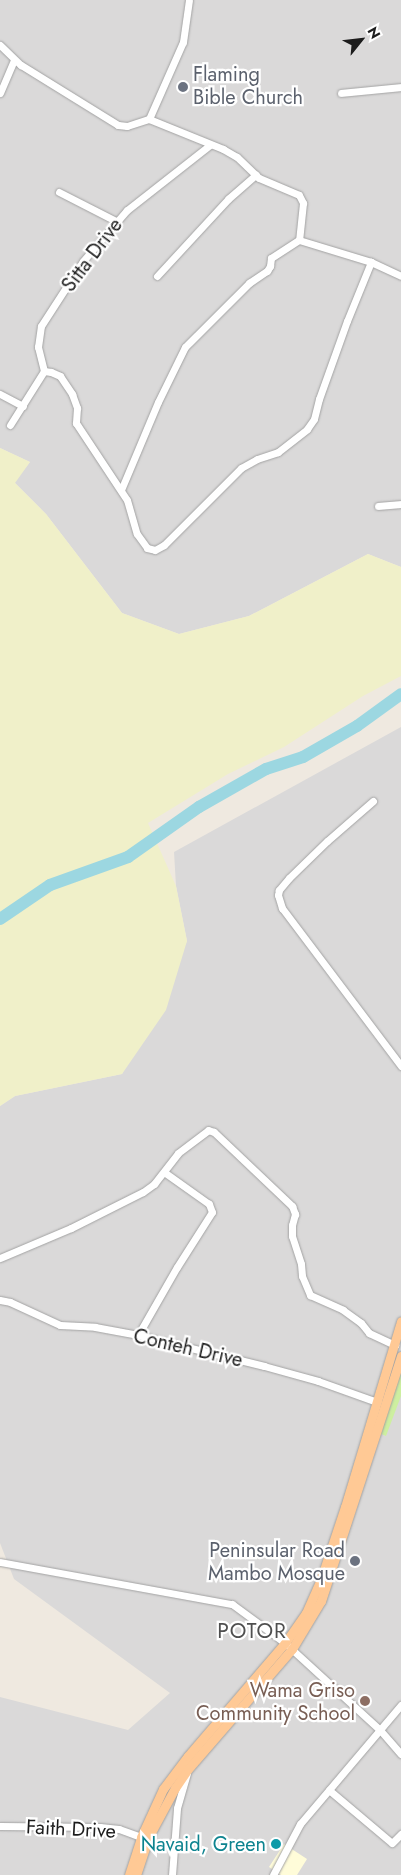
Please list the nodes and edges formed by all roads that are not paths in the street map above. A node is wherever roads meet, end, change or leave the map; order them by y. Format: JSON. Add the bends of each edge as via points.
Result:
{"nodes":[{"id":1,"x":189,"y":0,"type":"edge"},
{"id":2,"x":0,"y":45,"type":"edge"},
{"id":3,"x":14,"y":60,"type":"junction"},
{"id":4,"x":401,"y":87,"type":"edge"},
{"id":5,"x":0,"y":93,"type":"edge"},
{"id":6,"x":341,"y":93,"type":"dead end"},
{"id":7,"x":149,"y":119,"type":"junction"},
{"id":8,"x":210,"y":144,"type":"junction"},
{"id":9,"x":256,"y":175,"type":"junction"},
{"id":10,"x":59,"y":192,"type":"dead end"},
{"id":11,"x":116,"y":221,"type":"junction"},
{"id":12,"x":299,"y":240,"type":"junction"},
{"id":13,"x":371,"y":262,"type":"junction"},
{"id":14,"x":157,"y":276,"type":"dead end"},
{"id":15,"x":401,"y":276,"type":"edge"},
{"id":16,"x":44,"y":371,"type":"junction"},
{"id":17,"x":0,"y":394,"type":"edge"},
{"id":18,"x":23,"y":406,"type":"junction"},
{"id":19,"x":10,"y":426,"type":"dead end"},
{"id":20,"x":121,"y":490,"type":"junction"},
{"id":21,"x":401,"y":504,"type":"edge"},
{"id":22,"x":378,"y":506,"type":"dead end"},
{"id":23,"x":373,"y":801,"type":"dead end"},
{"id":24,"x":401,"y":1066,"type":"edge"},
{"id":25,"x":164,"y":1172,"type":"junction"},
{"id":26,"x":0,"y":1258,"type":"edge"},
{"id":27,"x":0,"y":1300,"type":"edge"},
{"id":28,"x":401,"y":1322,"type":"edge"},
{"id":29,"x":138,"y":1335,"type":"junction"},
{"id":30,"x":395,"y":1345,"type":"junction"},
{"id":31,"x":401,"y":1356,"type":"edge"},
{"id":32,"x":377,"y":1402,"type":"junction"},
{"id":33,"x":349,"y":1508,"type":"junction"},
{"id":34,"x":0,"y":1562,"type":"edge"},
{"id":35,"x":288,"y":1646,"type":"junction"},
{"id":36,"x":401,"y":1705,"type":"edge"},
{"id":37,"x":380,"y":1730,"type":"junction"},
{"id":38,"x":401,"y":1754,"type":"edge"},
{"id":39,"x":188,"y":1769,"type":"junction"},
{"id":40,"x":329,"y":1790,"type":"junction"},
{"id":41,"x":0,"y":1826,"type":"edge"},
{"id":42,"x":401,"y":1834,"type":"edge"},
{"id":43,"x":141,"y":1837,"type":"junction"},
{"id":44,"x":392,"y":1843,"type":"junction"},
{"id":45,"x":401,"y":1847,"type":"edge"},
{"id":46,"x":129,"y":1875,"type":"edge"},
{"id":47,"x":136,"y":1875,"type":"edge"},
{"id":48,"x":172,"y":1875,"type":"edge"},
{"id":49,"x":274,"y":1875,"type":"edge"}],
"edges":[{"from":1,"to":7,"type":"street","via":[[183,42]]},
{"from":2,"to":3,"type":"street"},
{"from":3,"to":5,"type":"street"},
{"from":3,"to":7,"type":"street","via":[[118,125],[127,126]]},
{"from":4,"to":6,"type":"street"},
{"from":7,"to":8,"type":"street"},
{"from":8,"to":9,"type":"street","via":[[237,157]]},
{"from":8,"to":11,"type":"street","name":"Sitta Drive"},
{"from":9,"to":12,"type":"street","via":[[299,195],[302,200]]},
{"from":9,"to":14,"type":"street","via":[[228,199]]},
{"from":10,"to":11,"type":"street"},
{"from":11,"to":16,"type":"street","name":"Sitta Drive","via":[[83,261],[41,326],[38,347]]},
{"from":12,"to":13,"type":"street"},
{"from":12,"to":20,"type":"street","via":[[271,258],[267,271],[250,283],[185,347]]},
{"from":13,"to":15,"type":"street"},
{"from":13,"to":20,"type":"street","via":[[334,356],[314,419],[307,429],[278,452],[241,468],[164,545],[155,550],[147,548],[137,534],[128,500]]},
{"from":16,"to":18,"type":"street"},
{"from":16,"to":20,"type":"street","via":[[60,376],[68,386],[77,408],[76,423]]},
{"from":17,"to":18,"type":"street"},
{"from":18,"to":19,"type":"street"},
{"from":21,"to":22,"type":"street"},
{"from":23,"to":24,"type":"street","via":[[289,878],[278,895],[282,908]]},
{"from":25,"to":26,"type":"street","via":[[154,1184],[127,1201]]},
{"from":25,"to":29,"type":"street","via":[[210,1204],[212,1212]]},
{"from":25,"to":30,"type":"street","via":[[178,1154],[204,1132],[214,1132],[292,1206],[295,1214],[292,1236],[310,1295],[343,1310],[369,1333]]},
{"from":27,"to":29,"type":"street","name":"Conteh Drive","via":[[60,1325]]},
{"from":28,"to":30,"type":"main road"},
{"from":29,"to":32,"type":"street","name":"Conteh Drive","via":[[318,1381]]},
{"from":30,"to":32,"type":"main road"},
{"from":31,"to":33,"type":"main road"},
{"from":32,"to":33,"type":"main road"},
{"from":33,"to":35,"type":"main road","via":[[320,1582]]},
{"from":34,"to":35,"type":"street","via":[[232,1604]]},
{"from":35,"to":37,"type":"street"},
{"from":35,"to":39,"type":"main road"},
{"from":35,"to":43,"type":"main road","via":[[188,1756],[164,1788]]},
{"from":36,"to":37,"type":"street"},
{"from":37,"to":38,"type":"street"},
{"from":37,"to":40,"type":"street"},
{"from":39,"to":47,"type":"main road","via":[[149,1836]]},
{"from":39,"to":48,"type":"street","via":[[177,1808]]},
{"from":40,"to":44,"type":"street"},
{"from":40,"to":49,"type":"street","via":[[300,1824]]},
{"from":41,"to":43,"type":"street","name":"Faith Drive","via":[[119,1829]]},
{"from":42,"to":44,"type":"street"},
{"from":43,"to":46,"type":"main road"},
{"from":44,"to":45,"type":"street"}]}
